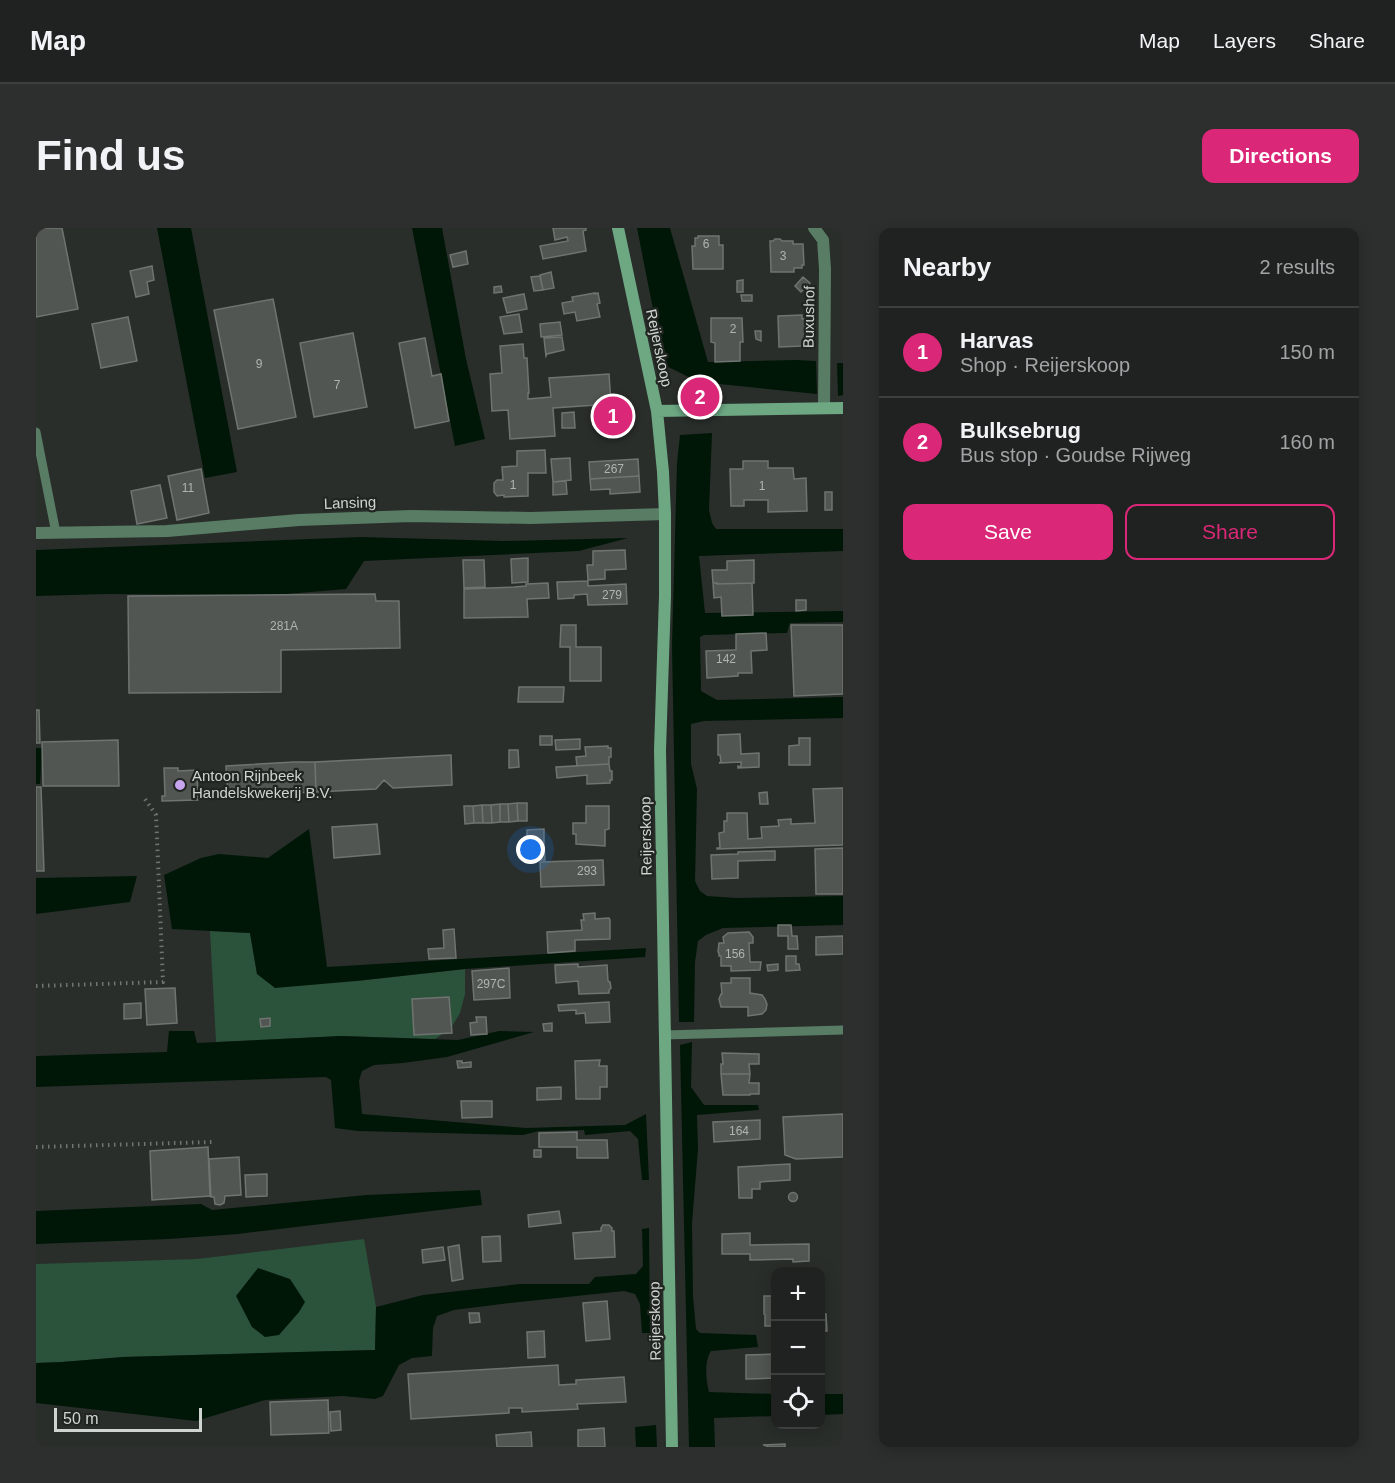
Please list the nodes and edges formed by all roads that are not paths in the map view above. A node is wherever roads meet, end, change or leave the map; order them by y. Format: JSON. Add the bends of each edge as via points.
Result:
{"nodes":[{"id":1,"x":618,"y":228,"type":"edge"},
{"id":2,"x":814,"y":228,"type":"edge"},
{"id":3,"x":824,"y":402,"type":"junction"},
{"id":4,"x":843,"y":408,"type":"edge"},
{"id":5,"x":657,"y":411,"type":"junction"},
{"id":6,"x":36,"y":432,"type":"edge"},
{"id":7,"x":665,"y":514,"type":"junction"},
{"id":8,"x":36,"y":533,"type":"edge"},
{"id":9,"x":56,"y":533,"type":"junction"},
{"id":10,"x":843,"y":1030,"type":"edge"},
{"id":11,"x":670,"y":1035,"type":"junction"},
{"id":12,"x":672,"y":1447,"type":"edge"}],
"edges":[{"from":1,"to":5,"type":"street","name":"Reijerskoop"},
{"from":2,"to":3,"type":"street","name":"Buxushof","via":[[823,240],[825,269]]},
{"from":3,"to":4,"type":"street"},
{"from":3,"to":5,"type":"street"},
{"from":5,"to":7,"type":"street","name":"Reijerskoop"},
{"from":6,"to":9,"type":"lane"},
{"from":7,"to":9,"type":"street","name":"Lansing","via":[[411,516],[167,531]]},
{"from":7,"to":11,"type":"street","name":"Reijerskoop","via":[[660,739]]},
{"from":8,"to":9,"type":"street","name":"Lansing"},
{"from":10,"to":11,"type":"lane"},
{"from":11,"to":12,"type":"street","name":"Reijerskoop"}]}
